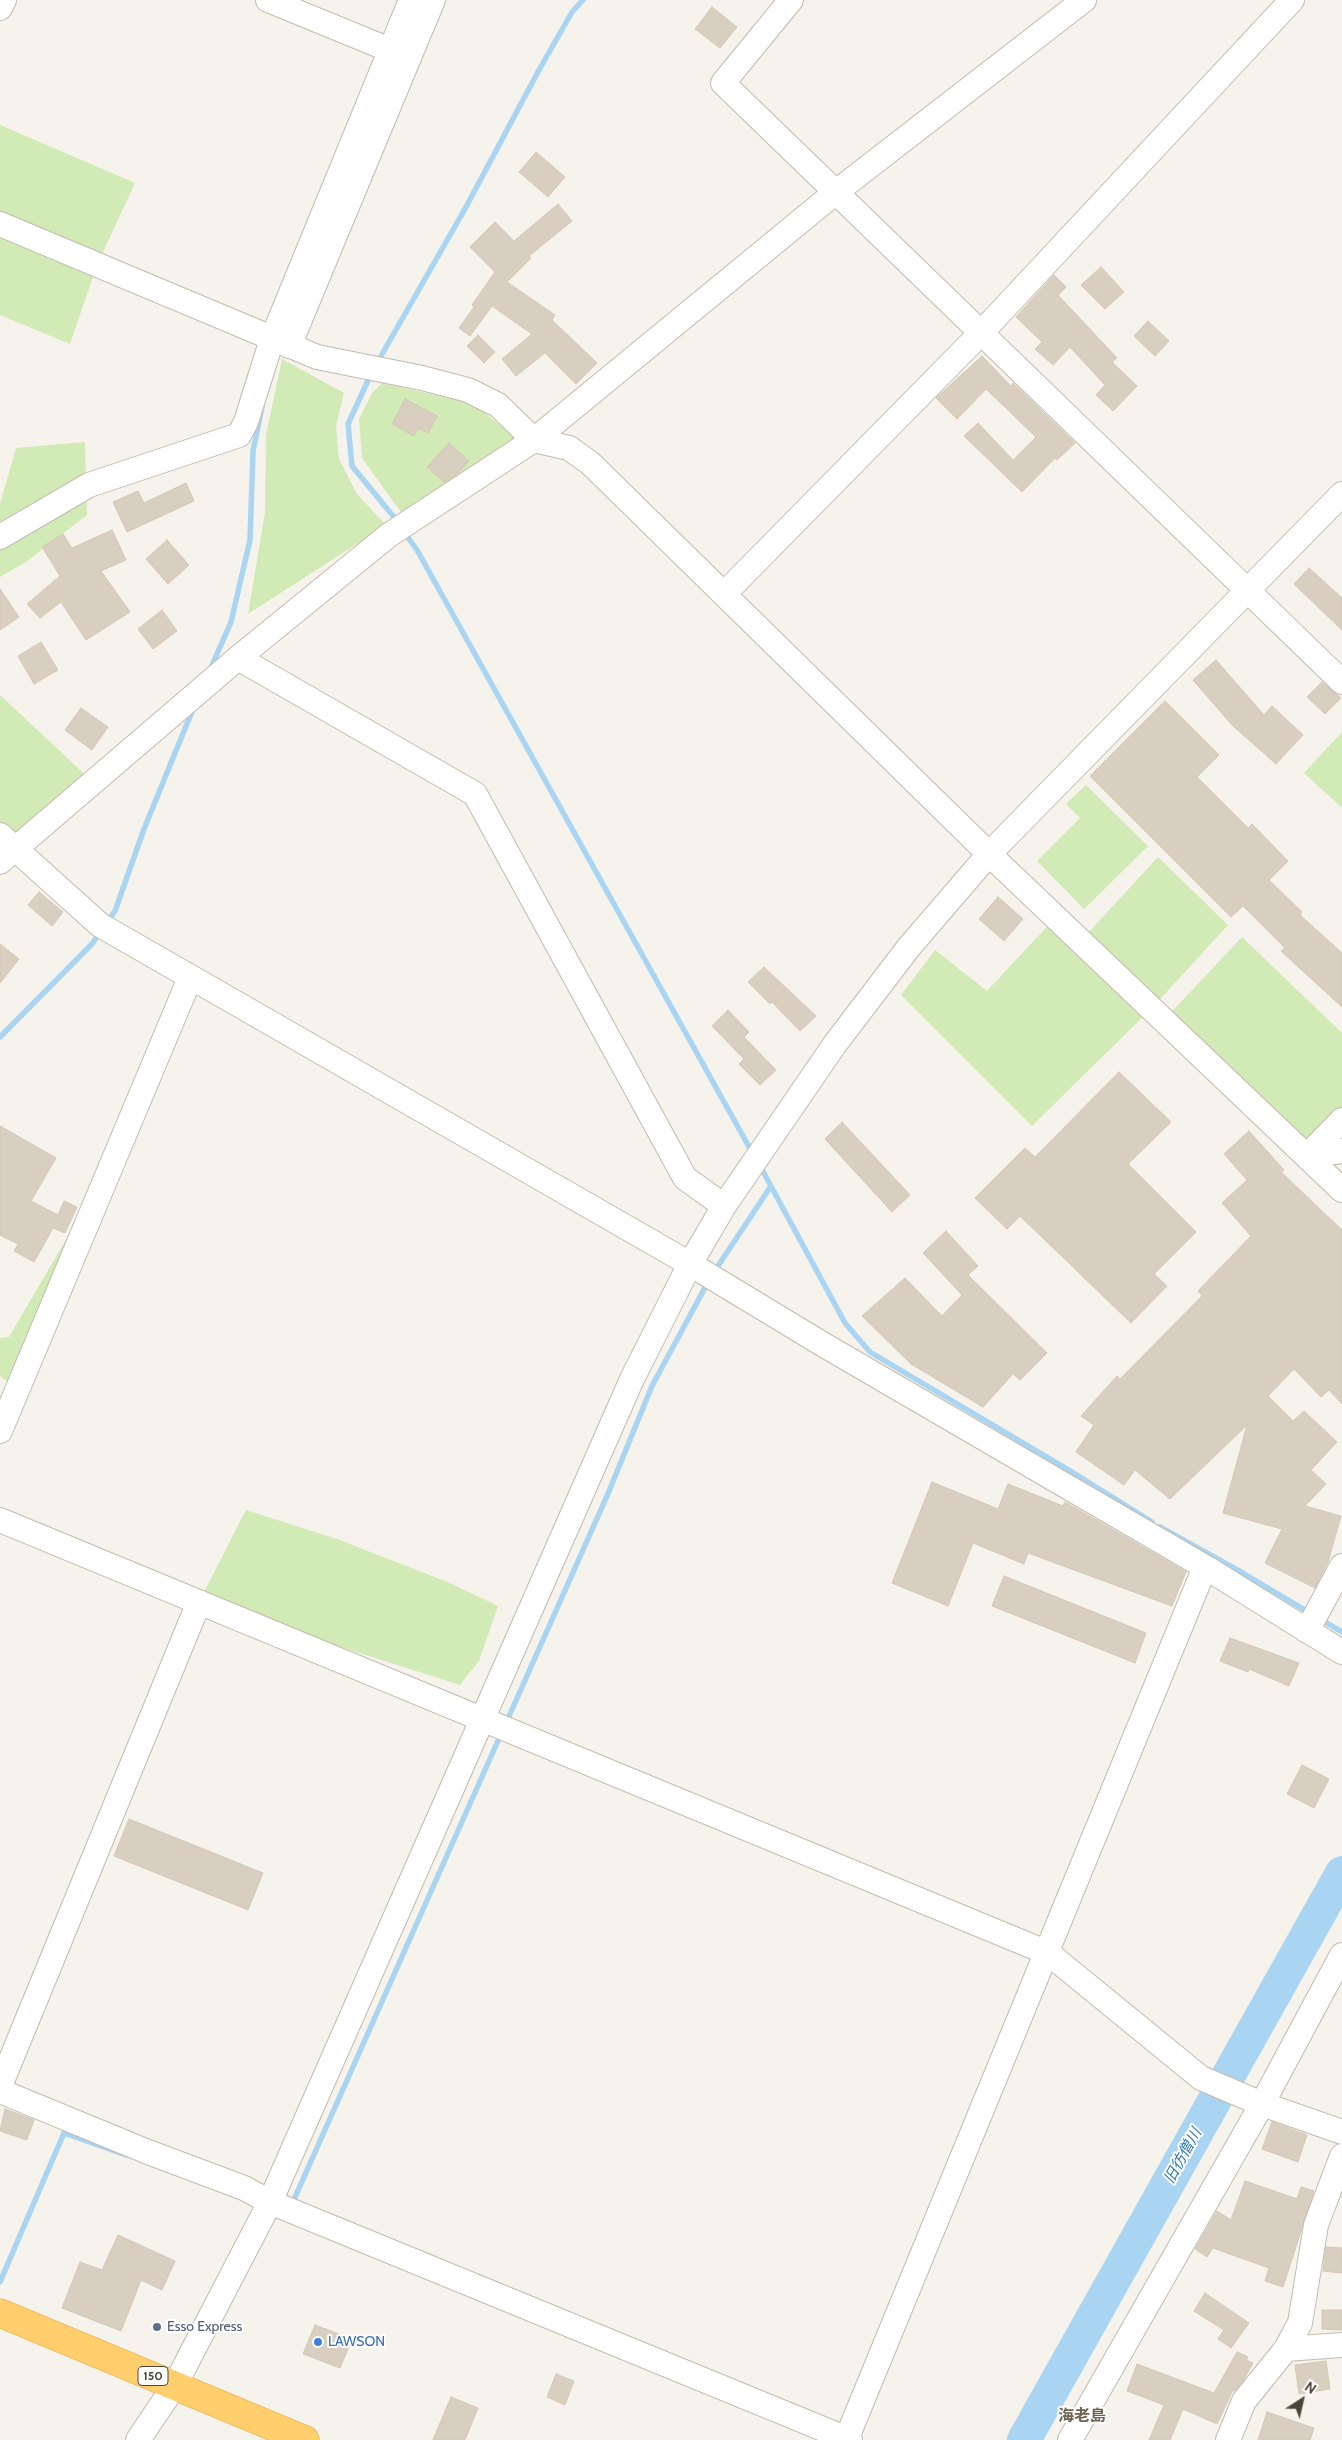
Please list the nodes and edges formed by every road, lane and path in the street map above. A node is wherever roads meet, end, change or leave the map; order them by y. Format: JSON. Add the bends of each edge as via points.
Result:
{"nodes":[{"id":1,"x":4,"y":0,"type":"edge"},
{"id":2,"x":268,"y":0,"type":"edge"},
{"id":3,"x":411,"y":0,"type":"edge"},
{"id":4,"x":433,"y":0,"type":"edge"},
{"id":5,"x":792,"y":0,"type":"edge"},
{"id":6,"x":1084,"y":0,"type":"edge"},
{"id":7,"x":1292,"y":0,"type":"edge"},
{"id":8,"x":0,"y":8,"type":"edge"},
{"id":9,"x":390,"y":50,"type":"junction"},
{"id":10,"x":836,"y":192,"type":"junction"},
{"id":11,"x":0,"y":224,"type":"edge"},
{"id":12,"x":981,"y":332,"type":"junction"},
{"id":13,"x":281,"y":343,"type":"junction"},
{"id":14,"x":534,"y":440,"type":"junction"},
{"id":15,"x":1342,"y":494,"type":"edge"},
{"id":16,"x":0,"y":537,"type":"edge"},
{"id":17,"x":1247,"y":591,"type":"junction"},
{"id":18,"x":724,"y":594,"type":"junction"},
{"id":19,"x":238,"y":658,"type":"junction"},
{"id":20,"x":1342,"y":682,"type":"edge"},
{"id":21,"x":5,"y":849,"type":"edge"},
{"id":22,"x":989,"y":854,"type":"junction"},
{"id":23,"x":190,"y":978,"type":"junction"},
{"id":24,"x":1342,"y":1120,"type":"edge"},
{"id":25,"x":1342,"y":1151,"type":"edge"},
{"id":26,"x":1307,"y":1156,"type":"junction"},
{"id":27,"x":1342,"y":1190,"type":"edge"},
{"id":28,"x":724,"y":1206,"type":"junction"},
{"id":29,"x":690,"y":1264,"type":"junction"},
{"id":30,"x":0,"y":1431,"type":"edge"},
{"id":31,"x":0,"y":1520,"type":"edge"},
{"id":32,"x":1342,"y":1566,"type":"edge"},
{"id":33,"x":1205,"y":1567,"type":"junction"},
{"id":34,"x":199,"y":1602,"type":"junction"},
{"id":35,"x":1307,"y":1631,"type":"junction"},
{"id":36,"x":1342,"y":1652,"type":"edge"},
{"id":37,"x":481,"y":1719,"type":"junction"},
{"id":38,"x":1048,"y":1953,"type":"junction"},
{"id":39,"x":1342,"y":1955,"type":"edge"},
{"id":40,"x":0,"y":2086,"type":"edge"},
{"id":41,"x":0,"y":2091,"type":"edge"},
{"id":42,"x":1262,"y":2104,"type":"junction"},
{"id":43,"x":1342,"y":2132,"type":"edge"},
{"id":44,"x":1342,"y":2156,"type":"edge"},
{"id":45,"x":270,"y":2202,"type":"junction"},
{"id":46,"x":0,"y":2313,"type":"edge"},
{"id":47,"x":1342,"y":2345,"type":"edge"},
{"id":48,"x":1286,"y":2349,"type":"junction"},
{"id":49,"x":176,"y":2385,"type":"junction"},
{"id":50,"x":271,"y":2433,"type":"edge"},
{"id":51,"x":138,"y":2440,"type":"edge"},
{"id":52,"x":305,"y":2440,"type":"edge"},
{"id":53,"x":848,"y":2440,"type":"edge"},
{"id":54,"x":1070,"y":2440,"type":"edge"},
{"id":55,"x":1228,"y":2440,"type":"edge"}],
"edges":[{"from":1,"to":8,"type":"street"},
{"from":2,"to":9,"type":"street"},
{"from":3,"to":9,"type":"street"},
{"from":4,"to":13,"type":"street"},
{"from":5,"to":10,"type":"street","via":[[723,83]]},
{"from":6,"to":10,"type":"street"},
{"from":7,"to":12,"type":"street"},
{"from":9,"to":13,"type":"street"},
{"from":10,"to":12,"type":"street"},
{"from":10,"to":14,"type":"street"},
{"from":11,"to":13,"type":"street"},
{"from":12,"to":17,"type":"street"},
{"from":12,"to":18,"type":"street"},
{"from":13,"to":14,"type":"street","via":[[317,358],[468,390],[498,405]]},
{"from":13,"to":16,"type":"street","via":[[239,435],[89,485]]},
{"from":14,"to":18,"type":"street","via":[[569,448],[590,463]]},
{"from":14,"to":19,"type":"street","via":[[389,535]]},
{"from":15,"to":17,"type":"street"},
{"from":17,"to":20,"type":"street"},
{"from":17,"to":22,"type":"street"},
{"from":18,"to":22,"type":"street"},
{"from":19,"to":21,"type":"street"},
{"from":19,"to":28,"type":"street","via":[[475,794],[685,1178]]},
{"from":21,"to":23,"type":"street","via":[[100,926]]},
{"from":22,"to":26,"type":"street"},
{"from":22,"to":28,"type":"street","via":[[909,947],[835,1044]]},
{"from":23,"to":29,"type":"street"},
{"from":23,"to":30,"type":"street"},
{"from":24,"to":26,"type":"street"},
{"from":25,"to":26,"type":"street"},
{"from":26,"to":27,"type":"street"},
{"from":28,"to":29,"type":"street"},
{"from":29,"to":33,"type":"street"},
{"from":29,"to":37,"type":"street","via":[[632,1379]]},
{"from":31,"to":34,"type":"street"},
{"from":32,"to":35,"type":"street"},
{"from":33,"to":35,"type":"street"},
{"from":33,"to":38,"type":"street"},
{"from":34,"to":37,"type":"street"},
{"from":34,"to":40,"type":"street"},
{"from":35,"to":36,"type":"street"},
{"from":37,"to":38,"type":"street"},
{"from":37,"to":45,"type":"street"},
{"from":38,"to":42,"type":"street","via":[[1201,2078]]},
{"from":38,"to":53,"type":"street"},
{"from":39,"to":42,"type":"street"},
{"from":41,"to":45,"type":"street","via":[[244,2188]]},
{"from":42,"to":43,"type":"street"},
{"from":42,"to":54,"type":"street"},
{"from":44,"to":48,"type":"street","via":[[1316,2225],[1300,2322]]},
{"from":45,"to":49,"type":"street"},
{"from":45,"to":53,"type":"street"},
{"from":46,"to":49,"type":"highway","number":"150"},
{"from":47,"to":48,"type":"street"},
{"from":48,"to":55,"type":"street","via":[[1244,2401]]},
{"from":49,"to":50,"type":"highway","number":"150"},
{"from":49,"to":51,"type":"street"},
{"from":50,"to":52,"type":"highway","number":"150"}]}
